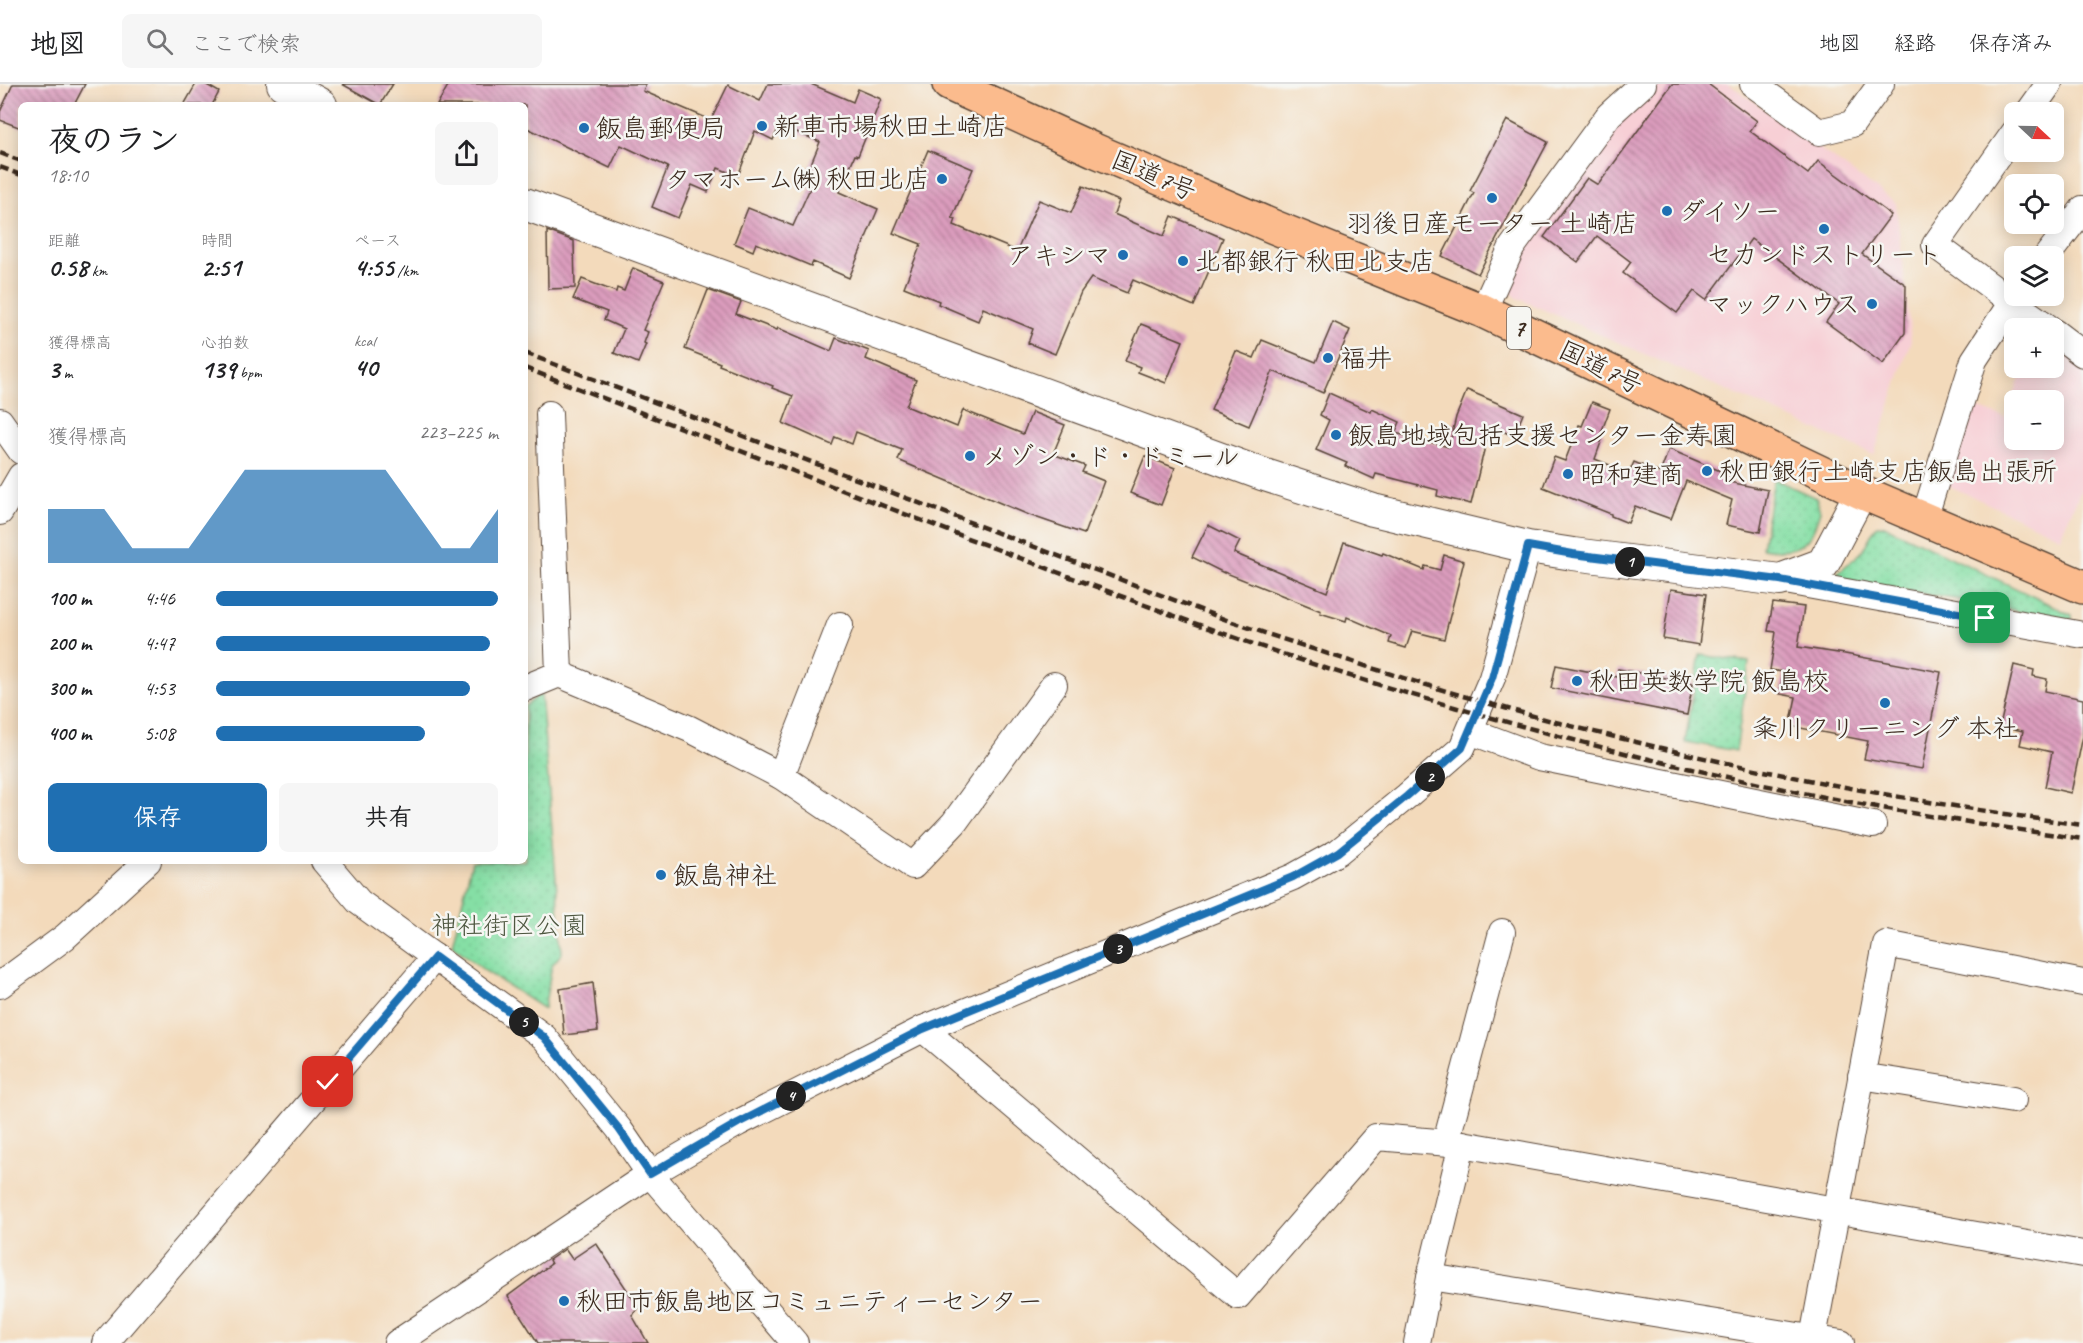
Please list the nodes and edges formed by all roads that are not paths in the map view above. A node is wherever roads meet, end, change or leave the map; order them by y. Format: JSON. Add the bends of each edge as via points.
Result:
{"nodes":[{"id":1,"x":283,"y":84,"type":"edge"},
{"id":2,"x":949,"y":84,"type":"edge"},
{"id":3,"x":1643,"y":84,"type":"edge"},
{"id":4,"x":1753,"y":84,"type":"edge"},
{"id":5,"x":1881,"y":84,"type":"edge"},
{"id":6,"x":2049,"y":84,"type":"edge"},
{"id":7,"x":316,"y":102,"type":"edge"},
{"id":8,"x":2036,"y":102,"type":"edge"},
{"id":9,"x":2004,"y":147,"type":"edge"},
{"id":10,"x":528,"y":205,"type":"edge"},
{"id":11,"x":2083,"y":209,"type":"edge"},
{"id":12,"x":2055,"y":246,"type":"edge"},
{"id":13,"x":2004,"y":292,"type":"edge"},
{"id":14,"x":2010,"y":306,"type":"edge"},
{"id":15,"x":2023,"y":306,"type":"edge"},
{"id":16,"x":1484,"y":311,"type":"junction"},
{"id":17,"x":2037,"y":318,"type":"edge"},
{"id":18,"x":2064,"y":340,"type":"edge"},
{"id":19,"x":2083,"y":354,"type":"edge"},
{"id":20,"x":549,"y":414,"type":"dead end"},
{"id":21,"x":0,"y":421,"type":"edge"},
{"id":22,"x":18,"y":447,"type":"edge"},
{"id":23,"x":18,"y":481,"type":"edge"},
{"id":24,"x":1861,"y":492,"type":"junction"},
{"id":25,"x":0,"y":512,"type":"edge"},
{"id":26,"x":1924,"y":519,"type":"junction"},
{"id":27,"x":1528,"y":546,"type":"junction"},
{"id":28,"x":1780,"y":580,"type":"junction"},
{"id":29,"x":2083,"y":587,"type":"edge"},
{"id":30,"x":840,"y":624,"type":"dead end"},
{"id":31,"x":2083,"y":635,"type":"edge"},
{"id":32,"x":559,"y":674,"type":"junction"},
{"id":33,"x":1054,"y":686,"type":"dead end"},
{"id":34,"x":528,"y":687,"type":"edge"},
{"id":35,"x":1470,"y":731,"type":"junction"},
{"id":36,"x":781,"y":776,"type":"junction"},
{"id":37,"x":1873,"y":825,"type":"dead end"},
{"id":38,"x":145,"y":864,"type":"edge"},
{"id":39,"x":327,"y":864,"type":"edge"},
{"id":40,"x":1502,"y":932,"type":"dead end"},
{"id":41,"x":435,"y":957,"type":"junction"},
{"id":42,"x":2083,"y":983,"type":"edge"},
{"id":43,"x":0,"y":985,"type":"edge"},
{"id":44,"x":923,"y":1029,"type":"junction"},
{"id":45,"x":1861,"y":1076,"type":"junction"},
{"id":46,"x":2013,"y":1100,"type":"dead end"},
{"id":47,"x":1454,"y":1143,"type":"junction"},
{"id":48,"x":650,"y":1174,"type":"junction"},
{"id":49,"x":1836,"y":1210,"type":"junction"},
{"id":50,"x":2083,"y":1254,"type":"edge"},
{"id":51,"x":1430,"y":1277,"type":"junction"},
{"id":52,"x":1813,"y":1341,"type":"edge"},
{"id":53,"x":105,"y":1343,"type":"edge"},
{"id":54,"x":397,"y":1343,"type":"edge"},
{"id":55,"x":795,"y":1343,"type":"edge"},
{"id":56,"x":1417,"y":1343,"type":"edge"},
{"id":57,"x":1841,"y":1343,"type":"edge"}],
"edges":[{"from":1,"to":7,"type":"street"},
{"from":2,"to":16,"type":"highway","name":"国道7号","number":"7","via":[[1274,227]]},
{"from":3,"to":16,"type":"street","via":[[1609,116],[1512,247]]},
{"from":4,"to":5,"type":"street","via":[[1819,132],[1852,124]]},
{"from":6,"to":8,"type":"street"},
{"from":9,"to":13,"type":"street","via":[[1935,245]]},
{"from":10,"to":27,"type":"street","via":[[1262,474],[1373,510]]},
{"from":11,"to":12,"type":"street"},
{"from":14,"to":26,"type":"street","via":[[1974,360]]},
{"from":15,"to":17,"type":"street"},
{"from":16,"to":24,"type":"highway","name":"国道7号","number":"7"},
{"from":18,"to":19,"type":"street"},
{"from":20,"to":32,"type":"street"},
{"from":21,"to":22,"type":"street"},
{"from":23,"to":25,"type":"street"},
{"from":24,"to":26,"type":"highway","name":"国道7号","number":"7"},
{"from":24,"to":28,"type":"street","via":[[1823,564]]},
{"from":26,"to":29,"type":"highway","name":"国道7号","number":"7"},
{"from":27,"to":28,"type":"street"},
{"from":27,"to":35,"type":"street","via":[[1492,678]]},
{"from":28,"to":31,"type":"street"},
{"from":30,"to":36,"type":"street"},
{"from":32,"to":34,"type":"street"},
{"from":32,"to":36,"type":"street","via":[[690,729]]},
{"from":33,"to":36,"type":"street","via":[[954,823],[913,866]]},
{"from":35,"to":37,"type":"street","via":[[1539,757]]},
{"from":35,"to":44,"type":"street","via":[[1462,748],[1407,796],[1338,852],[1293,877]]},
{"from":38,"to":43,"type":"street","via":[[65,937]]},
{"from":39,"to":41,"type":"street","via":[[359,902]]},
{"from":40,"to":47,"type":"street"},
{"from":41,"to":48,"type":"street","via":[[544,1037],[619,1129]]},
{"from":41,"to":53,"type":"street"},
{"from":42,"to":45,"type":"street","via":[[1886,944]]},
{"from":44,"to":47,"type":"street","via":[[1238,1296],[1376,1137]]},
{"from":44,"to":48,"type":"street","via":[[738,1123]]},
{"from":45,"to":46,"type":"street"},
{"from":45,"to":49,"type":"street"},
{"from":47,"to":49,"type":"street"},
{"from":47,"to":51,"type":"street"},
{"from":48,"to":54,"type":"street"},
{"from":48,"to":55,"type":"street"},
{"from":49,"to":50,"type":"street"},
{"from":49,"to":52,"type":"street"},
{"from":51,"to":52,"type":"street"},
{"from":51,"to":56,"type":"street"},
{"from":52,"to":57,"type":"street"}]}
